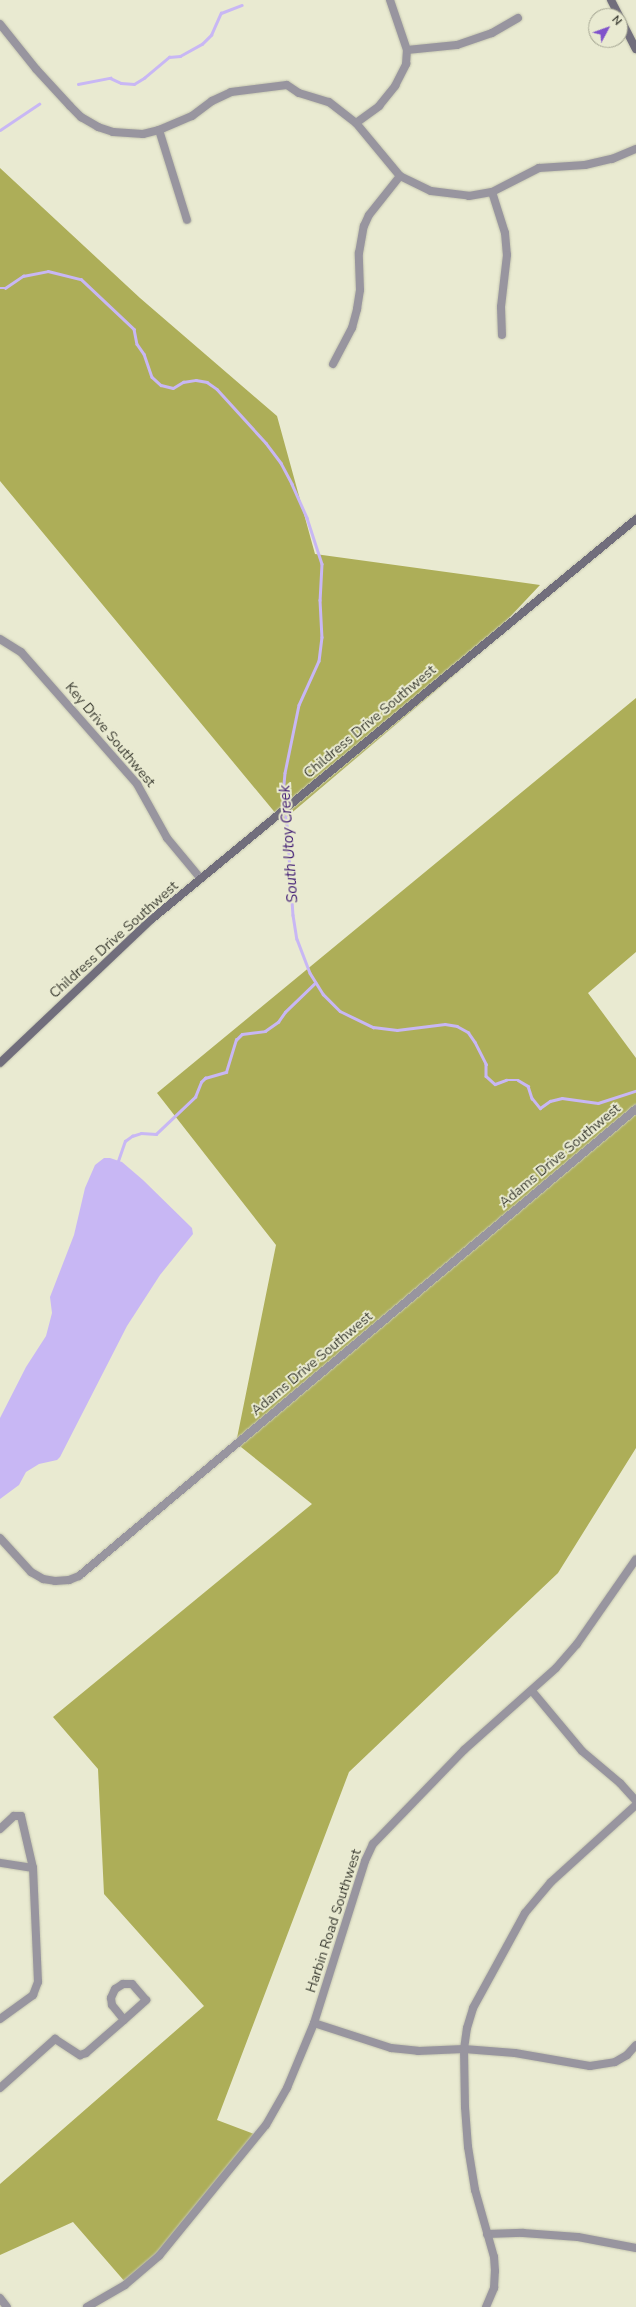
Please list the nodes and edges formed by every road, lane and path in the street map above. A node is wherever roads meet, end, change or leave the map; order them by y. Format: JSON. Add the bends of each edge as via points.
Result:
{"nodes":[{"id":1,"x":390,"y":0,"type":"edge"},
{"id":2,"x":518,"y":18,"type":"dead end"},
{"id":3,"x":0,"y":24,"type":"edge"},
{"id":4,"x":628,"y":33,"type":"edge"},
{"id":5,"x":636,"y":49,"type":"edge"},
{"id":6,"x":407,"y":50,"type":"junction"},
{"id":7,"x":356,"y":123,"type":"junction"},
{"id":8,"x":159,"y":130,"type":"junction"},
{"id":9,"x":636,"y":149,"type":"edge"},
{"id":10,"x":400,"y":176,"type":"junction"},
{"id":11,"x":492,"y":192,"type":"junction"},
{"id":12,"x":187,"y":220,"type":"dead end"},
{"id":13,"x":502,"y":335,"type":"dead end"},
{"id":14,"x":333,"y":364,"type":"dead end"},
{"id":15,"x":636,"y":519,"type":"edge"},
{"id":16,"x":0,"y":639,"type":"edge"},
{"id":17,"x":201,"y":880,"type":"junction"},
{"id":18,"x":0,"y":1063,"type":"edge"},
{"id":19,"x":636,"y":1109,"type":"edge"},
{"id":20,"x":0,"y":1538,"type":"edge"},
{"id":21,"x":636,"y":1559,"type":"edge"},
{"id":22,"x":532,"y":1691,"type":"junction"},
{"id":23,"x":636,"y":1801,"type":"edge"},
{"id":24,"x":636,"y":1805,"type":"edge"},
{"id":25,"x":0,"y":1829,"type":"edge"},
{"id":26,"x":0,"y":1863,"type":"edge"},
{"id":27,"x":33,"y":1868,"type":"junction"},
{"id":28,"x":0,"y":2019,"type":"edge"},
{"id":29,"x":124,"y":2020,"type":"junction"},
{"id":30,"x":314,"y":2023,"type":"junction"},
{"id":31,"x":636,"y":2045,"type":"edge"},
{"id":32,"x":464,"y":2049,"type":"junction"},
{"id":33,"x":0,"y":2088,"type":"edge"},
{"id":34,"x":487,"y":2234,"type":"junction"},
{"id":35,"x":636,"y":2248,"type":"edge"},
{"id":36,"x":0,"y":2298,"type":"edge"},
{"id":37,"x":8,"y":2307,"type":"edge"},
{"id":38,"x":87,"y":2307,"type":"edge"},
{"id":39,"x":486,"y":2307,"type":"edge"}],
"edges":[{"from":1,"to":6,"type":"street"},
{"from":2,"to":6,"type":"street","via":[[492,33],[457,45]]},
{"from":3,"to":8,"type":"street","via":[[81,117],[113,132],[136,134]]},
{"from":4,"to":5,"type":"street"},
{"from":6,"to":7,"type":"street","via":[[406,64],[395,86],[379,106]]},
{"from":7,"to":8,"type":"street","via":[[329,102],[299,93],[287,85],[231,92],[212,101],[192,116]]},
{"from":7,"to":10,"type":"street"},
{"from":8,"to":12,"type":"street"},
{"from":9,"to":11,"type":"street","via":[[612,159],[585,165],[539,168]]},
{"from":10,"to":11,"type":"street","via":[[431,191],[469,196]]},
{"from":10,"to":14,"type":"street","via":[[369,215],[364,226],[359,253],[358,309],[352,328]]},
{"from":11,"to":13,"type":"street","via":[[505,233],[507,256],[501,307]]},
{"from":15,"to":17,"type":"street","name":"Childress Drive Southwest"},
{"from":16,"to":17,"type":"street","name":"Key Drive Southwest","via":[[21,652],[137,784],[167,838]]},
{"from":17,"to":18,"type":"street","name":"Childress Drive Southwest","via":[[139,930]]},
{"from":19,"to":20,"type":"street","name":"Adams Drive Southwest","via":[[79,1576],[69,1580],[42,1579],[31,1572]]},
{"from":21,"to":22,"type":"street","name":"Harbin Road Southwest","via":[[577,1644]]},
{"from":22,"to":23,"type":"street","via":[[582,1751],[620,1783]]},
{"from":22,"to":30,"type":"street","name":"Harbin Road Southwest","via":[[464,1750],[373,1844],[365,1861]]},
{"from":24,"to":32,"type":"street","via":[[551,1882],[525,1913],[473,2008]]},
{"from":25,"to":27,"type":"street","via":[[14,1816],[21,1816]]},
{"from":26,"to":27,"type":"street"},
{"from":27,"to":28,"type":"street","via":[[38,1982],[33,1995]]},
{"from":29,"to":29,"type":"street","via":[[146,2000],[132,1984],[128,1983],[115,1989],[111,1998],[112,2005]]},
{"from":29,"to":33,"type":"street","via":[[86,2053],[80,2055],[55,2039]]},
{"from":30,"to":32,"type":"street","via":[[392,2048],[418,2051]]},
{"from":30,"to":38,"type":"street","name":"Harbin Road Southwest","via":[[287,2088],[250,2147],[142,2272]]},
{"from":31,"to":32,"type":"street","via":[[627,2055],[615,2062],[590,2066],[515,2052]]},
{"from":32,"to":34,"type":"street","via":[[468,2147],[475,2190]]},
{"from":34,"to":35,"type":"street","via":[[522,2232],[578,2237]]},
{"from":34,"to":39,"type":"street","via":[[496,2271],[494,2288]]},
{"from":36,"to":37,"type":"street"}]}
